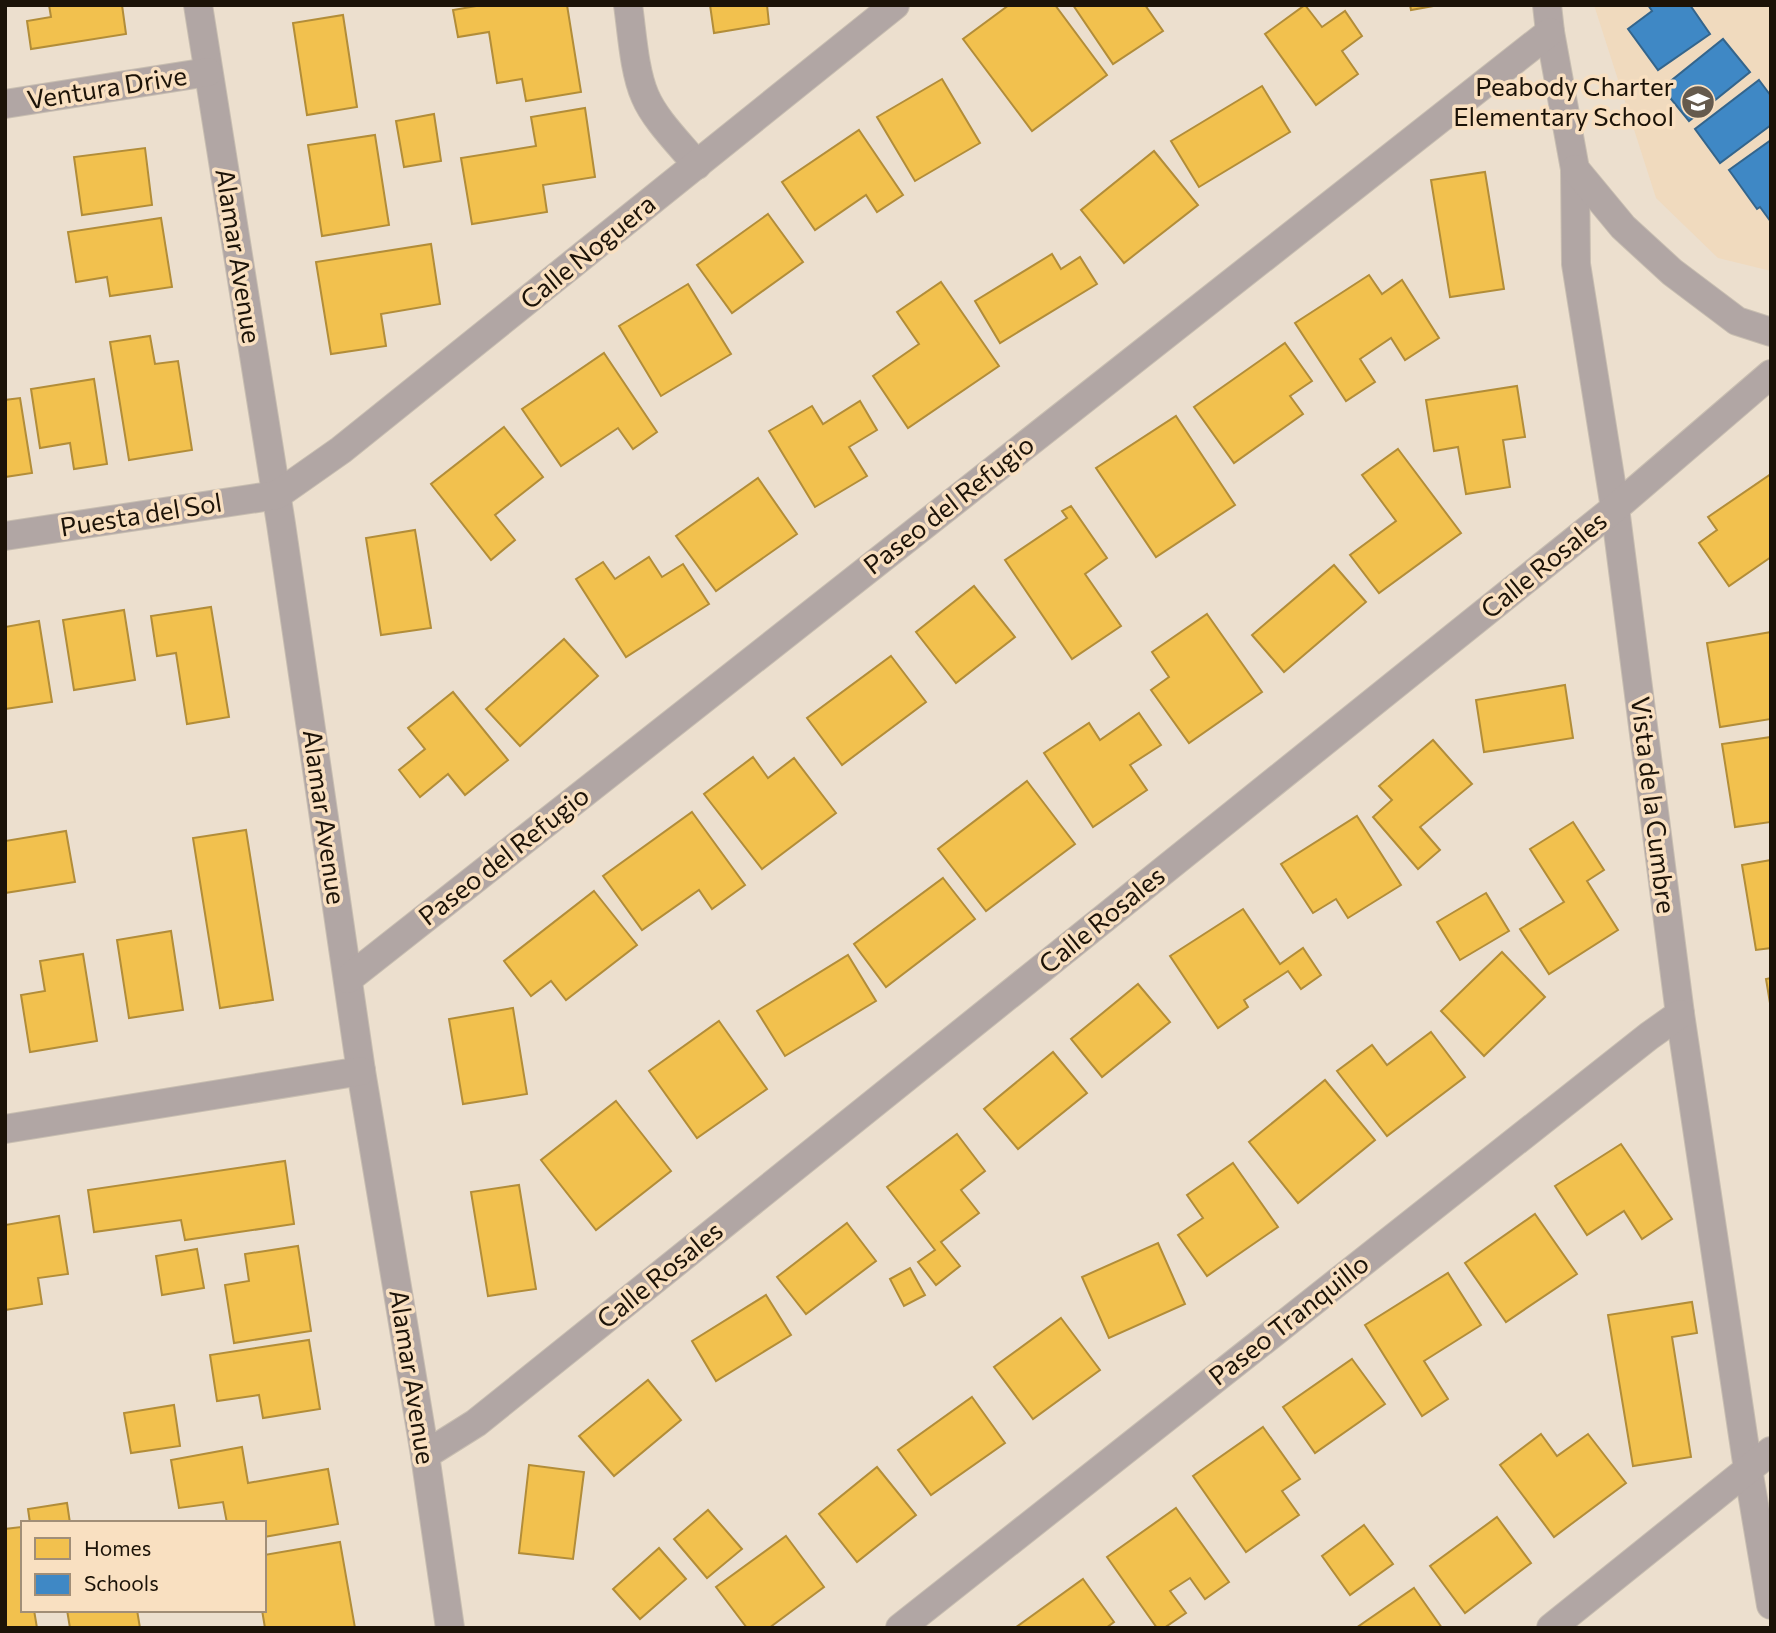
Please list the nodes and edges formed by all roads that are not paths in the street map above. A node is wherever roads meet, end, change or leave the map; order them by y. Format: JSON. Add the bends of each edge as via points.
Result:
{"nodes":[{"id":1,"x":198,"y":5,"type":"edge"},
{"id":2,"x":628,"y":5,"type":"edge"},
{"id":3,"x":895,"y":5,"type":"edge"},
{"id":4,"x":1549,"y":18,"type":"edge"},
{"id":5,"x":208,"y":72,"type":"junction"},
{"id":6,"x":5,"y":104,"type":"edge"},
{"id":7,"x":697,"y":165,"type":"junction"},
{"id":8,"x":1575,"y":169,"type":"junction"},
{"id":9,"x":1771,"y":331,"type":"edge"},
{"id":10,"x":1771,"y":374,"type":"edge"},
{"id":11,"x":277,"y":495,"type":"junction"},
{"id":12,"x":1615,"y":508,"type":"junction"},
{"id":13,"x":5,"y":536,"type":"edge"},
{"id":14,"x":348,"y":979,"type":"junction"},
{"id":15,"x":1680,"y":1014,"type":"junction"},
{"id":16,"x":361,"y":1072,"type":"junction"},
{"id":17,"x":5,"y":1129,"type":"edge"},
{"id":18,"x":1771,"y":1451,"type":"edge"},
{"id":19,"x":425,"y":1455,"type":"junction"},
{"id":20,"x":1748,"y":1469,"type":"junction"},
{"id":21,"x":1771,"y":1605,"type":"edge"},
{"id":22,"x":450,"y":1628,"type":"edge"},
{"id":23,"x":900,"y":1628,"type":"edge"},
{"id":24,"x":1551,"y":1628,"type":"edge"}],
"edges":[{"from":1,"to":5,"type":"street","name":"Alamar Avenue"},
{"from":2,"to":7,"type":"street","via":[[645,96]]},
{"from":3,"to":7,"type":"street","name":"Calle Noguera"},
{"from":4,"to":8,"type":"street","name":"Vista de la Cumbre"},
{"from":4,"to":14,"type":"street","name":"Paseo del Refugio"},
{"from":5,"to":6,"type":"street","name":"Ventura Drive"},
{"from":5,"to":11,"type":"street","name":"Alamar Avenue"},
{"from":7,"to":11,"type":"street","name":"Calle Noguera","via":[[341,450]]},
{"from":8,"to":9,"type":"street","via":[[1623,227],[1672,272],[1737,321]]},
{"from":8,"to":12,"type":"street","name":"Vista de la Cumbre","via":[[1576,264]]},
{"from":10,"to":12,"type":"street","name":"Calle Rosales"},
{"from":11,"to":13,"type":"street","name":"Puesta del Sol"},
{"from":11,"to":14,"type":"street","name":"Alamar Avenue"},
{"from":12,"to":15,"type":"street","name":"Vista de la Cumbre"},
{"from":12,"to":19,"type":"street","name":"Calle Rosales","via":[[476,1423]]},
{"from":14,"to":16,"type":"street","name":"Alamar Avenue"},
{"from":15,"to":20,"type":"street","name":"Vista de la Cumbre"},
{"from":15,"to":23,"type":"street","name":"Paseo Tranquillo"},
{"from":16,"to":17,"type":"street"},
{"from":16,"to":19,"type":"street","name":"Alamar Avenue"},
{"from":18,"to":20,"type":"street"},
{"from":19,"to":22,"type":"street","name":"Alamar Avenue"},
{"from":20,"to":21,"type":"street","name":"Vista de la Cumbre"},
{"from":20,"to":24,"type":"street"}]}
